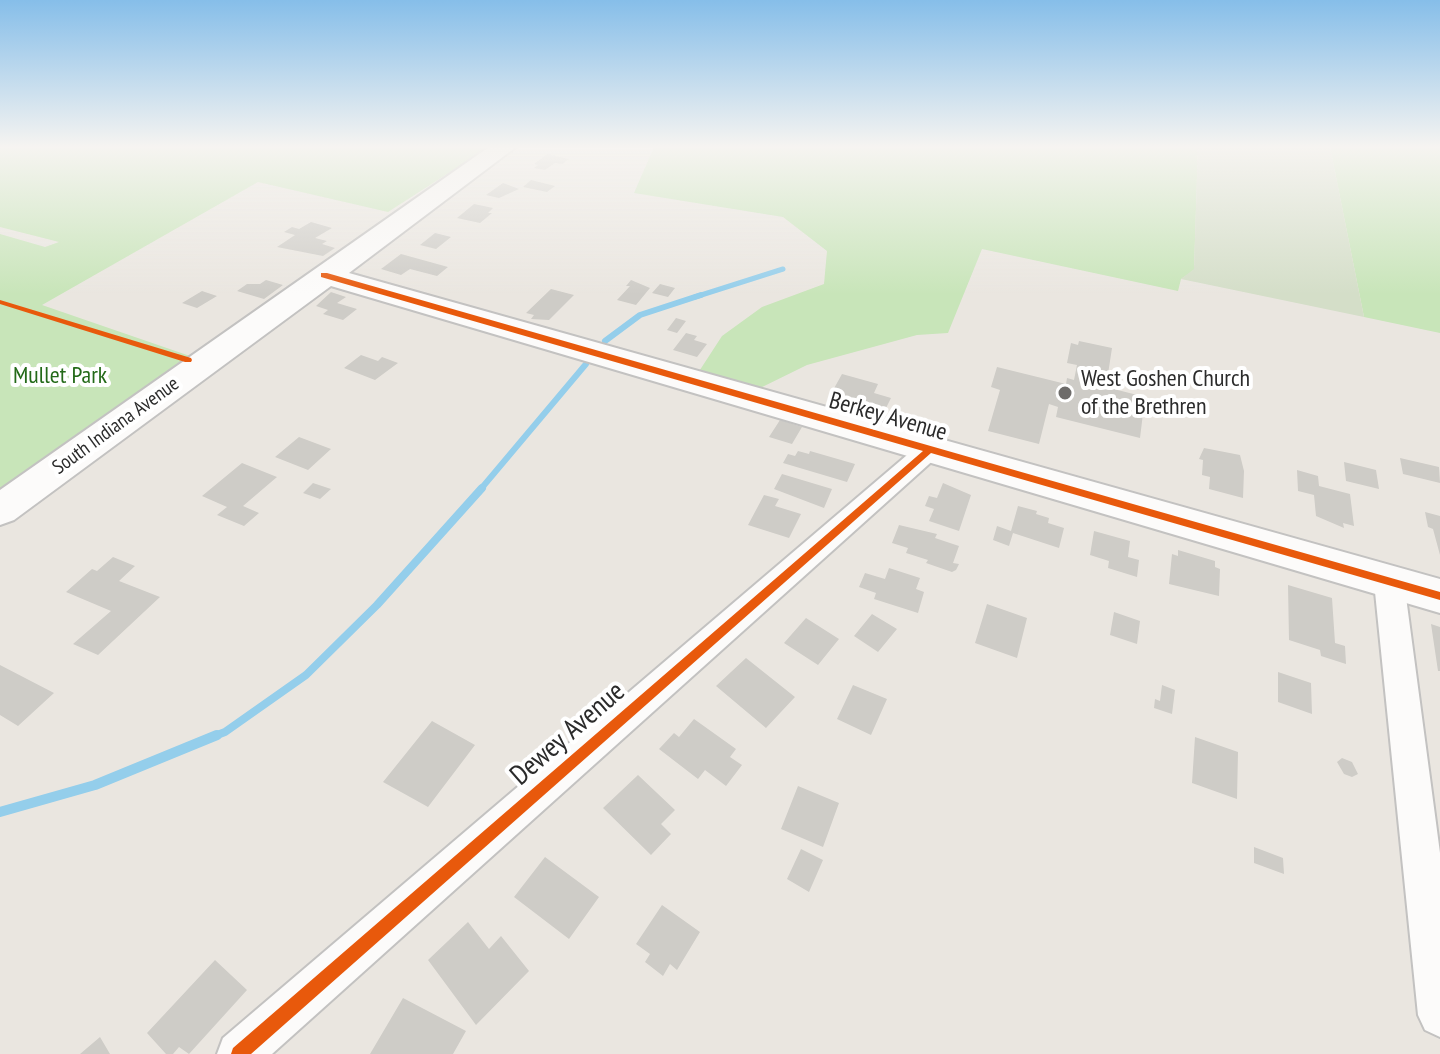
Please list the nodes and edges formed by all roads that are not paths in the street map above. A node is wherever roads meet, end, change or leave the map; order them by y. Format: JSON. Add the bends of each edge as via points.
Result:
{"nodes":[{"id":1,"x":435,"y":196,"type":"edge"},
{"id":2,"x":324,"y":275,"type":"junction"},
{"id":3,"x":929,"y":450,"type":"junction"},
{"id":4,"x":0,"y":510,"type":"edge"},
{"id":5,"x":1389,"y":582,"type":"junction"},
{"id":6,"x":1440,"y":596,"type":"edge"},
{"id":7,"x":1440,"y":1015,"type":"edge"},
{"id":8,"x":239,"y":1054,"type":"edge"}],
"edges":[{"from":1,"to":2,"type":"street","name":"South Indiana Avenue"},
{"from":2,"to":3,"type":"street","name":"Berkey Avenue"},
{"from":2,"to":4,"type":"street","name":"South Indiana Avenue"},
{"from":3,"to":5,"type":"street","name":"Berkey Avenue"},
{"from":3,"to":8,"type":"street","name":"Dewey Avenue"},
{"from":5,"to":6,"type":"street","name":"Berkey Avenue"},
{"from":5,"to":7,"type":"street"}]}
